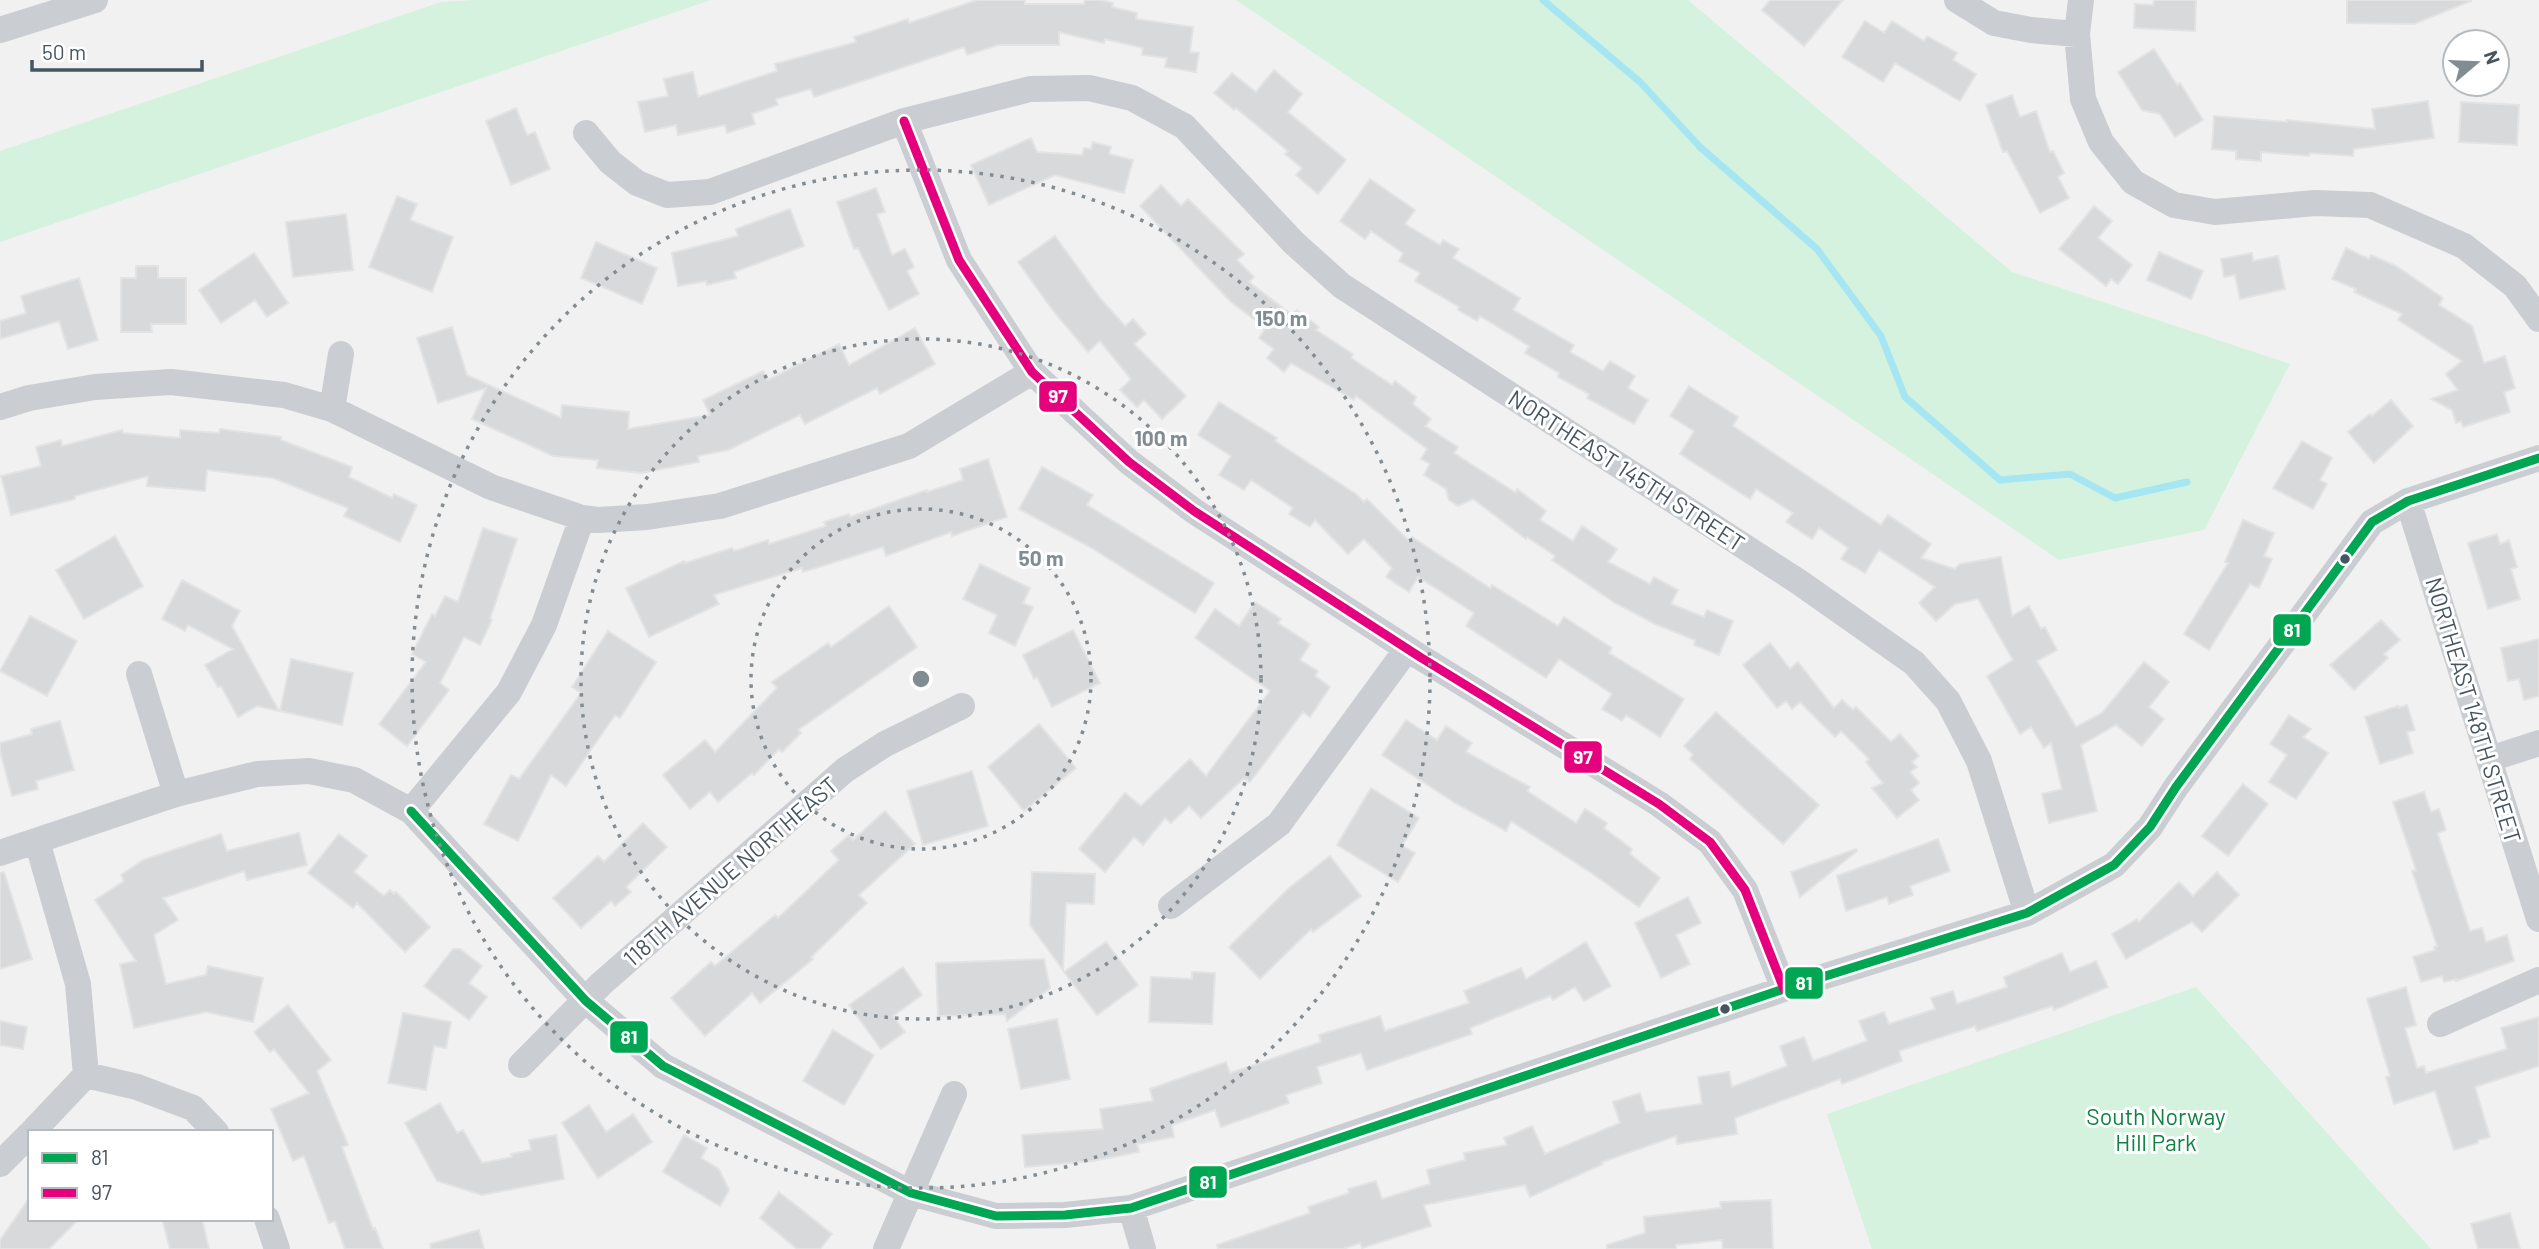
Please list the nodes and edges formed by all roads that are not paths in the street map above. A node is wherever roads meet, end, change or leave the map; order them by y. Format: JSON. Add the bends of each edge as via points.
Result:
{"nodes":[{"id":1,"x":95,"y":0,"type":"edge"},
{"id":2,"x":1957,"y":0,"type":"edge"},
{"id":3,"x":2081,"y":0,"type":"edge"},
{"id":4,"x":0,"y":30,"type":"edge"},
{"id":5,"x":2077,"y":34,"type":"junction"},
{"id":6,"x":904,"y":121,"type":"junction"},
{"id":7,"x":586,"y":133,"type":"dead end"},
{"id":8,"x":2539,"y":320,"type":"edge"},
{"id":9,"x":341,"y":354,"type":"dead end"},
{"id":10,"x":1032,"y":372,"type":"junction"},
{"id":11,"x":0,"y":407,"type":"edge"},
{"id":12,"x":332,"y":409,"type":"junction"},
{"id":13,"x":2539,"y":458,"type":"edge"},
{"id":14,"x":2408,"y":501,"type":"junction"},
{"id":15,"x":582,"y":518,"type":"junction"},
{"id":16,"x":1407,"y":649,"type":"junction"},
{"id":17,"x":139,"y":674,"type":"dead end"},
{"id":18,"x":962,"y":706,"type":"dead end"},
{"id":19,"x":2539,"y":743,"type":"edge"},
{"id":20,"x":2490,"y":759,"type":"junction"},
{"id":21,"x":176,"y":794,"type":"junction"},
{"id":22,"x":411,"y":811,"type":"junction"},
{"id":23,"x":37,"y":841,"type":"junction"},
{"id":24,"x":0,"y":853,"type":"edge"},
{"id":25,"x":1171,"y":906,"type":"dead end"},
{"id":26,"x":2027,"y":913,"type":"junction"},
{"id":27,"x":2539,"y":919,"type":"edge"},
{"id":28,"x":2539,"y":980,"type":"edge"},
{"id":29,"x":1784,"y":989,"type":"junction"},
{"id":30,"x":586,"y":1001,"type":"junction"},
{"id":31,"x":2440,"y":1024,"type":"dead end"},
{"id":32,"x":521,"y":1065,"type":"dead end"},
{"id":33,"x":86,"y":1075,"type":"junction"},
{"id":34,"x":954,"y":1094,"type":"dead end"},
{"id":35,"x":34,"y":1130,"type":"edge"},
{"id":36,"x":214,"y":1130,"type":"edge"},
{"id":37,"x":28,"y":1136,"type":"edge"},
{"id":38,"x":0,"y":1164,"type":"edge"},
{"id":39,"x":911,"y":1193,"type":"junction"},
{"id":40,"x":1131,"y":1208,"type":"junction"},
{"id":41,"x":268,"y":1221,"type":"edge"},
{"id":42,"x":277,"y":1249,"type":"edge"},
{"id":43,"x":886,"y":1249,"type":"edge"},
{"id":44,"x":1143,"y":1249,"type":"edge"}],
"edges":[{"from":1,"to":4,"type":"street"},
{"from":2,"to":5,"type":"street","via":[[1994,23]]},
{"from":3,"to":5,"type":"street"},
{"from":5,"to":8,"type":"street","via":[[2083,99],[2101,142],[2133,182],[2174,205],[2214,212],[2315,203],[2370,205],[2464,246],[2515,286]]},
{"from":6,"to":7,"type":"street","name":"NORTHEAST 145TH STREET","via":[[710,192],[667,195],[637,183],[610,162]]},
{"from":6,"to":10,"type":"street","via":[[959,260]]},
{"from":6,"to":26,"type":"street","name":"NORTHEAST 145TH STREET","via":[[1030,89],[1089,88],[1132,98],[1184,126],[1294,243],[1342,286],[1800,582],[1914,663],[1948,701],[1979,761]]},
{"from":9,"to":12,"type":"street"},
{"from":10,"to":15,"type":"street","via":[[909,446],[720,506],[648,517]]},
{"from":10,"to":16,"type":"street","via":[[1129,462],[1194,511]]},
{"from":11,"to":12,"type":"street","via":[[95,387],[171,382],[284,395]]},
{"from":12,"to":15,"type":"street","via":[[491,487]]},
{"from":13,"to":14,"type":"street"},
{"from":14,"to":20,"type":"street","name":"NORTHEAST 148TH STREET"},
{"from":14,"to":26,"type":"street","via":[[2372,522],[2150,827],[2114,865]]},
{"from":15,"to":22,"type":"street","via":[[544,625],[509,692]]},
{"from":16,"to":25,"type":"street","via":[[1279,824]]},
{"from":16,"to":29,"type":"street","via":[[1659,804],[1710,842],[1745,890]]},
{"from":17,"to":21,"type":"street"},
{"from":18,"to":30,"type":"street","name":"118TH AVENUE NORTHEAST","via":[[845,770]]},
{"from":19,"to":20,"type":"street"},
{"from":20,"to":27,"type":"street","name":"NORTHEAST 148TH STREET"},
{"from":21,"to":22,"type":"street","via":[[257,774],[309,771],[354,780]]},
{"from":21,"to":23,"type":"street"},
{"from":22,"to":30,"type":"street"},
{"from":23,"to":24,"type":"street"},
{"from":23,"to":33,"type":"street","via":[[78,984]]},
{"from":26,"to":29,"type":"street"},
{"from":28,"to":31,"type":"street"},
{"from":29,"to":40,"type":"street"},
{"from":30,"to":32,"type":"street","name":"118TH AVENUE NORTHEAST"},
{"from":30,"to":39,"type":"street","via":[[663,1066]]},
{"from":33,"to":35,"type":"street"},
{"from":33,"to":36,"type":"street","via":[[137,1087],[193,1108]]},
{"from":34,"to":39,"type":"street"},
{"from":37,"to":38,"type":"street"},
{"from":39,"to":40,"type":"street","via":[[996,1216]]},
{"from":39,"to":43,"type":"street"},
{"from":40,"to":44,"type":"street"},
{"from":41,"to":42,"type":"street"}]}
